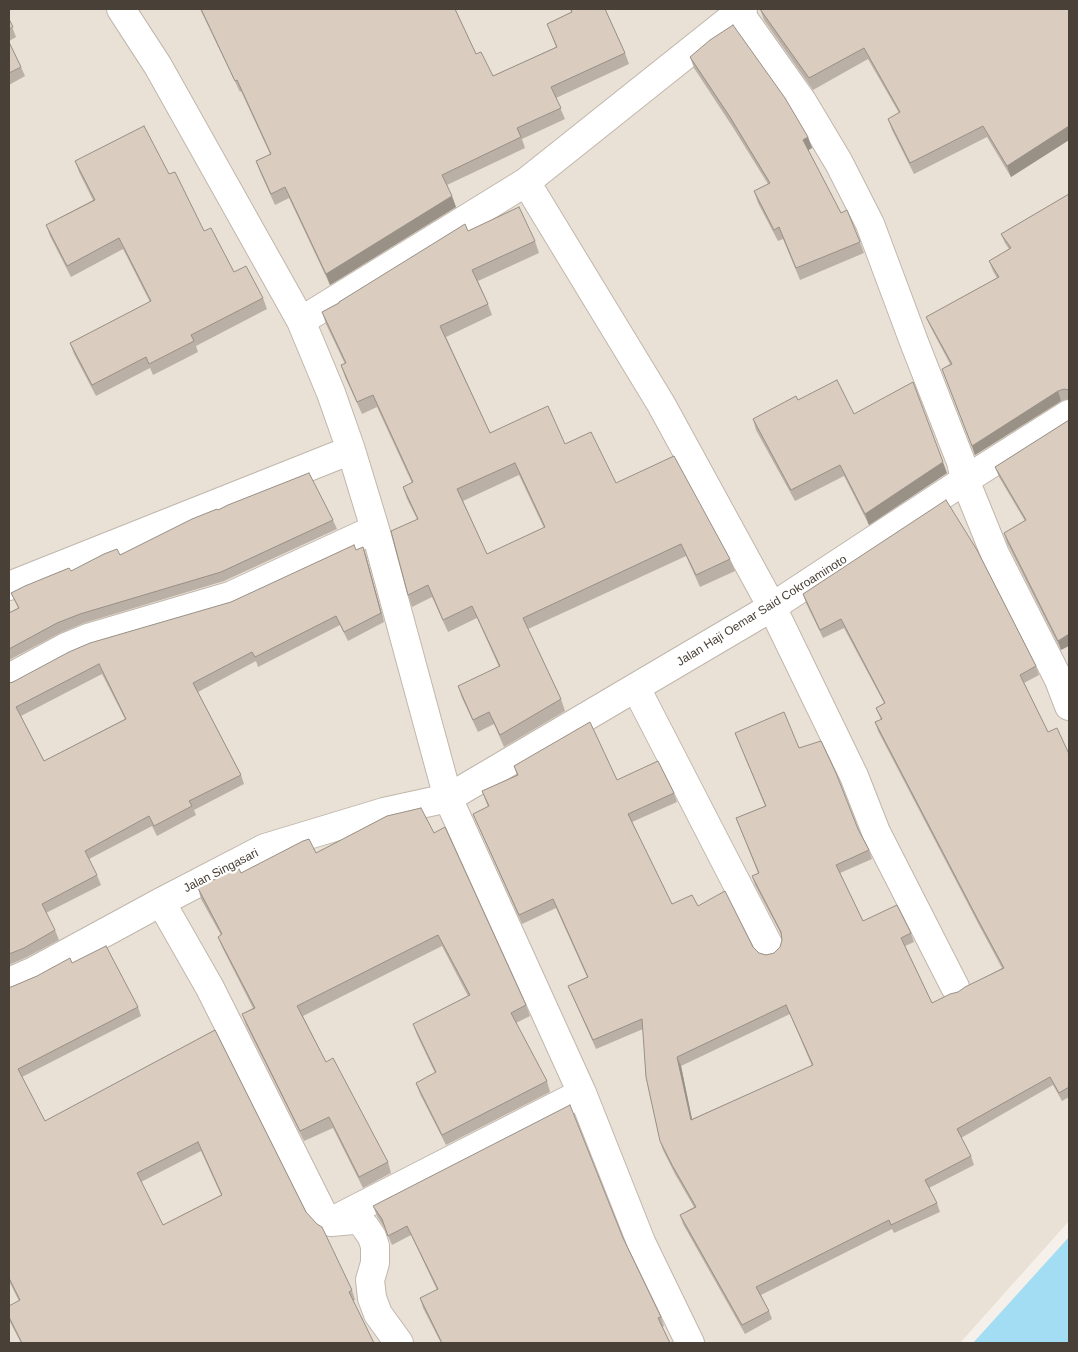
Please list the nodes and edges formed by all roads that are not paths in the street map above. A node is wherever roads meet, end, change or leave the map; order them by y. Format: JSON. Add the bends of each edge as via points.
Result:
{"nodes":[{"id":1,"x":121,"y":9,"type":"edge"},
{"id":2,"x":741,"y":10,"type":"edge"},
{"id":3,"x":526,"y":182,"type":"junction"},
{"id":4,"x":301,"y":321,"type":"junction"},
{"id":5,"x":1069,"y":414,"type":"edge"},
{"id":6,"x":351,"y":450,"type":"junction"},
{"id":7,"x":965,"y":480,"type":"junction"},
{"id":8,"x":375,"y":529,"type":"junction"},
{"id":9,"x":9,"y":586,"type":"edge"},
{"id":10,"x":772,"y":607,"type":"junction"},
{"id":11,"x":9,"y":678,"type":"edge"},
{"id":12,"x":636,"y":688,"type":"junction"},
{"id":13,"x":1069,"y":706,"type":"edge"},
{"id":14,"x":448,"y":798,"type":"junction"},
{"id":15,"x":161,"y":902,"type":"junction"},
{"id":16,"x":770,"y":948,"type":"dead end"},
{"id":17,"x":9,"y":982,"type":"edge"},
{"id":18,"x":955,"y":987,"type":"dead end"},
{"id":19,"x":582,"y":1093,"type":"junction"},
{"id":20,"x":331,"y":1222,"type":"junction"},
{"id":21,"x":399,"y":1343,"type":"edge"},
{"id":22,"x":690,"y":1343,"type":"edge"}],
"edges":[{"from":1,"to":4,"type":"street","via":[[158,66]]},
{"from":2,"to":3,"type":"street"},
{"from":2,"to":7,"type":"street","via":[[802,101],[870,224]]},
{"from":3,"to":4,"type":"street"},
{"from":3,"to":10,"type":"street","via":[[661,404]]},
{"from":4,"to":6,"type":"street"},
{"from":5,"to":7,"type":"street","name":"Jalan Haji Oemar Said Cokroaminoto"},
{"from":6,"to":8,"type":"street"},
{"from":6,"to":9,"type":"street"},
{"from":7,"to":10,"type":"street","name":"Jalan Haji Oemar Said Cokroaminoto"},
{"from":7,"to":13,"type":"street","via":[[995,554]]},
{"from":8,"to":11,"type":"street","via":[[230,596],[88,638]]},
{"from":8,"to":14,"type":"street"},
{"from":10,"to":12,"type":"street","name":"Jalan Haji Oemar Said Cokroaminoto"},
{"from":10,"to":18,"type":"street","via":[[851,768],[876,832]]},
{"from":12,"to":14,"type":"street","name":"Jalan Haji Oemar Said Cokroaminoto"},
{"from":12,"to":16,"type":"street"},
{"from":14,"to":15,"type":"street","name":"Jalan Singasari","via":[[384,812],[265,848]]},
{"from":14,"to":19,"type":"street"},
{"from":15,"to":17,"type":"street","name":"Jalan Singasari"},
{"from":15,"to":20,"type":"street","via":[[210,988],[319,1207]]},
{"from":19,"to":20,"type":"street"},
{"from":19,"to":22,"type":"street","via":[[641,1242]]},
{"from":20,"to":21,"type":"street","via":[[360,1222],[372,1237],[375,1246],[370,1280],[372,1298],[378,1314]]}]}
